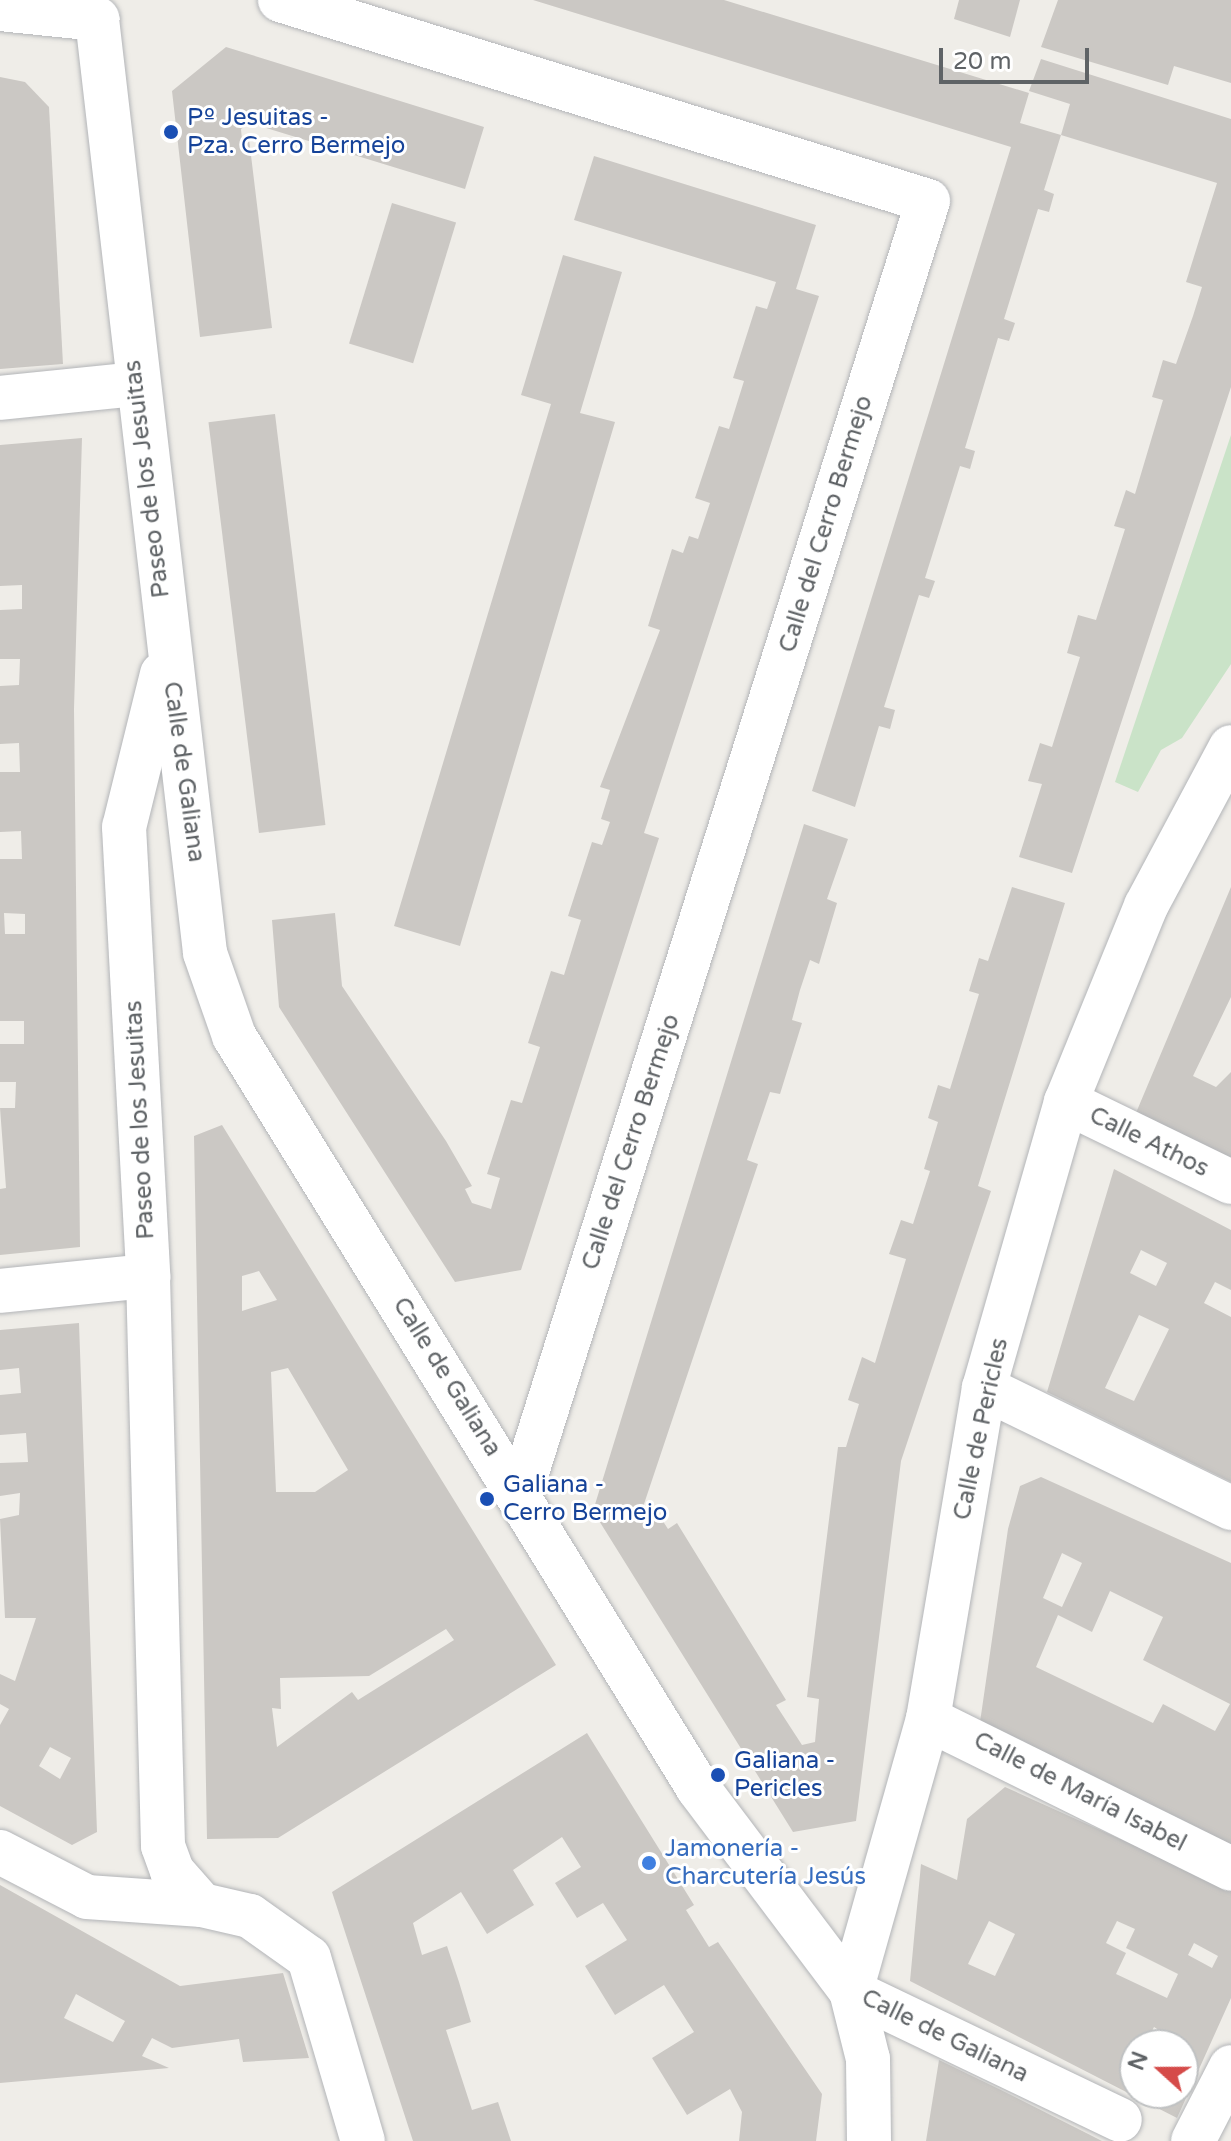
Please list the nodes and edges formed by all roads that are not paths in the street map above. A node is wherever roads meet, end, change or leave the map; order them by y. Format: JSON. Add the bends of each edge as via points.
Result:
{"nodes":[{"id":1,"x":280,"y":0,"type":"edge"},
{"id":2,"x":2,"y":6,"type":"edge"},
{"id":3,"x":105,"y":9,"type":"edge"},
{"id":4,"x":135,"y":384,"type":"junction"},
{"id":5,"x":0,"y":398,"type":"edge"},
{"id":6,"x":167,"y":652,"type":"junction"},
{"id":7,"x":1229,"y":754,"type":"edge"},
{"id":8,"x":1066,"y":1102,"type":"junction"},
{"id":9,"x":1231,"y":1182,"type":"edge"},
{"id":10,"x":148,"y":1276,"type":"junction"},
{"id":11,"x":0,"y":1291,"type":"edge"},
{"id":12,"x":984,"y":1388,"type":"junction"},
{"id":13,"x":520,"y":1494,"type":"junction"},
{"id":14,"x":1231,"y":1508,"type":"edge"},
{"id":15,"x":928,"y":1719,"type":"junction"},
{"id":16,"x":0,"y":1852,"type":"edge"},
{"id":17,"x":1231,"y":1869,"type":"edge"},
{"id":18,"x":202,"y":1905,"type":"junction"},
{"id":19,"x":851,"y":1991,"type":"junction"},
{"id":20,"x":1231,"y":2067,"type":"edge"},
{"id":21,"x":1120,"y":2120,"type":"dead end"},
{"id":22,"x":363,"y":2141,"type":"edge"},
{"id":23,"x":869,"y":2141,"type":"edge"},
{"id":24,"x":1193,"y":2141,"type":"edge"}],
"edges":[{"from":1,"to":13,"type":"street","name":"Calle del Cerro Bermejo","via":[[928,201]]},
{"from":2,"to":3,"type":"street"},
{"from":3,"to":4,"type":"street","name":"Paseo de los Jesuitas"},
{"from":4,"to":5,"type":"street"},
{"from":4,"to":6,"type":"street","name":"Paseo de los Jesuitas"},
{"from":6,"to":10,"type":"street","name":"Paseo de los Jesuitas","via":[[124,827]]},
{"from":6,"to":13,"type":"street","name":"Calle de Galiana","via":[[205,953],[234,1036]]},
{"from":7,"to":8,"type":"street","name":"Calle de Pericles","via":[[1146,906]]},
{"from":8,"to":9,"type":"street","name":"Calle Athos"},
{"from":8,"to":12,"type":"street","name":"Calle de Pericles"},
{"from":10,"to":11,"type":"street"},
{"from":10,"to":18,"type":"street","name":"Paseo de los Jesuitas","via":[[163,1846],[172,1871]]},
{"from":12,"to":14,"type":"street"},
{"from":12,"to":15,"type":"street","name":"Calle de Pericles"},
{"from":13,"to":19,"type":"street","name":"Calle de Galiana","via":[[698,1788]]},
{"from":15,"to":17,"type":"street","name":"Calle de María Isabel"},
{"from":15,"to":19,"type":"street","name":"Calle de Pericles"},
{"from":16,"to":18,"type":"street","via":[[87,1897]]},
{"from":18,"to":22,"type":"street","via":[[250,1916],[309,1958]]},
{"from":19,"to":21,"type":"street","name":"Calle de Galiana"},
{"from":19,"to":23,"type":"street","name":"Calle de Pericles","via":[[868,2059]]},
{"from":20,"to":24,"type":"street"}]}
